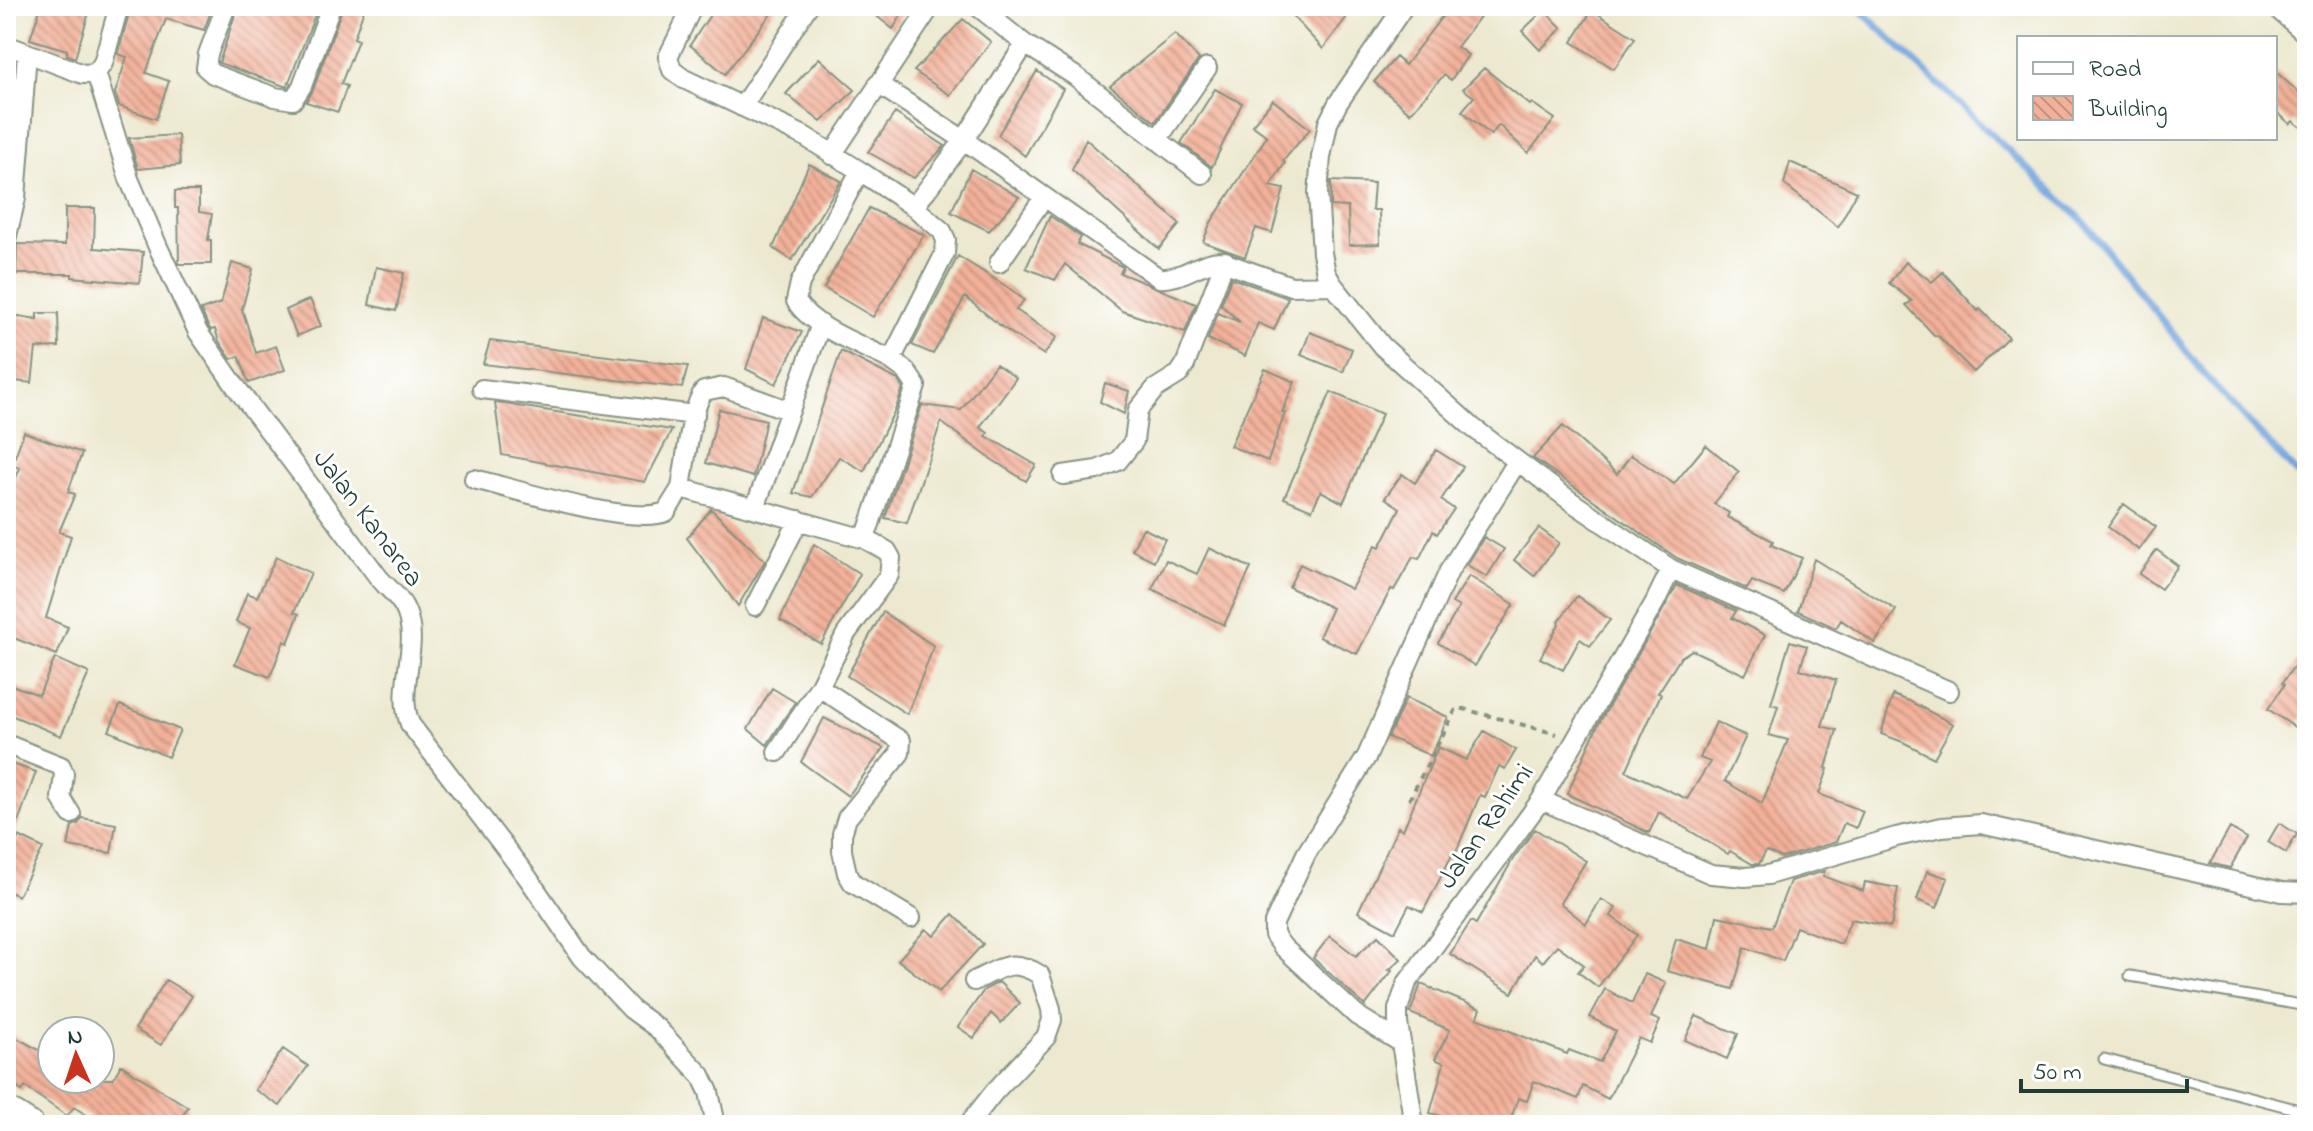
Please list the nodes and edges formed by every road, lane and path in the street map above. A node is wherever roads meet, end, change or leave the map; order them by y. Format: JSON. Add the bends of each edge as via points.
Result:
{"nodes":[{"id":1,"x":119,"y":6,"type":"edge"},
{"id":2,"x":226,"y":6,"type":"edge"},
{"id":3,"x":331,"y":6,"type":"edge"},
{"id":4,"x":693,"y":6,"type":"edge"},
{"id":5,"x":808,"y":6,"type":"edge"},
{"id":6,"x":931,"y":6,"type":"edge"},
{"id":7,"x":1404,"y":6,"type":"edge"},
{"id":8,"x":2274,"y":6,"type":"edge"},
{"id":9,"x":985,"y":9,"type":"edge"},
{"id":10,"x":2307,"y":35,"type":"edge"},
{"id":11,"x":1025,"y":44,"type":"junction"},
{"id":12,"x":6,"y":45,"type":"edge"},
{"id":13,"x":27,"y":53,"type":"junction"},
{"id":14,"x":1207,"y":68,"type":"dead end"},
{"id":15,"x":96,"y":73,"type":"junction"},
{"id":16,"x":878,"y":84,"type":"junction"},
{"id":17,"x":742,"y":107,"type":"junction"},
{"id":18,"x":964,"y":140,"type":"junction"},
{"id":19,"x":1157,"y":140,"type":"junction"},
{"id":20,"x":832,"y":155,"type":"junction"},
{"id":21,"x":860,"y":171,"type":"junction"},
{"id":22,"x":1202,"y":174,"type":"dead end"},
{"id":23,"x":1044,"y":197,"type":"junction"},
{"id":24,"x":914,"y":207,"type":"junction"},
{"id":25,"x":6,"y":240,"type":"edge"},
{"id":26,"x":1225,"y":261,"type":"junction"},
{"id":27,"x":999,"y":263,"type":"dead end"},
{"id":28,"x":1333,"y":285,"type":"junction"},
{"id":29,"x":821,"y":324,"type":"junction"},
{"id":30,"x":891,"y":360,"type":"junction"},
{"id":31,"x":482,"y":389,"type":"dead end"},
{"id":32,"x":790,"y":411,"type":"junction"},
{"id":33,"x":695,"y":415,"type":"junction"},
{"id":34,"x":1517,"y":462,"type":"junction"},
{"id":35,"x":1063,"y":475,"type":"dead end"},
{"id":36,"x":474,"y":479,"type":"dead end"},
{"id":37,"x":681,"y":488,"type":"junction"},
{"id":38,"x":755,"y":508,"type":"junction"},
{"id":39,"x":799,"y":520,"type":"junction"},
{"id":40,"x":865,"y":539,"type":"junction"},
{"id":41,"x":1671,"y":569,"type":"junction"},
{"id":42,"x":755,"y":606,"type":"dead end"},
{"id":43,"x":819,"y":687,"type":"junction"},
{"id":44,"x":1949,"y":691,"type":"dead end"},
{"id":45,"x":1575,"y":738,"type":"junction"},
{"id":46,"x":6,"y":744,"type":"edge"},
{"id":47,"x":777,"y":752,"type":"dead end"},
{"id":48,"x":1409,"y":800,"type":"dead end"},
{"id":49,"x":1541,"y":800,"type":"junction"},
{"id":50,"x":71,"y":814,"type":"dead end"},
{"id":51,"x":2307,"y":893,"type":"edge"},
{"id":52,"x":911,"y":918,"type":"dead end"},
{"id":53,"x":2130,"y":976,"type":"dead end"},
{"id":54,"x":974,"y":981,"type":"dead end"},
{"id":55,"x":2307,"y":1006,"type":"edge"},
{"id":56,"x":1400,"y":1042,"type":"junction"},
{"id":57,"x":2104,"y":1059,"type":"dead end"},
{"id":58,"x":2307,"y":1112,"type":"edge"},
{"id":59,"x":716,"y":1125,"type":"edge"},
{"id":60,"x":968,"y":1125,"type":"edge"},
{"id":61,"x":1414,"y":1125,"type":"edge"}],
"edges":[{"from":1,"to":15,"type":"street"},
{"from":2,"to":3,"type":"street","via":[[206,68],[293,100]]},
{"from":4,"to":17,"type":"street","via":[[669,53],[669,65],[684,79]]},
{"from":5,"to":17,"type":"street"},
{"from":6,"to":16,"type":"street"},
{"from":7,"to":28,"type":"street","via":[[1328,123],[1318,193],[1322,253]]},
{"from":8,"to":10,"type":"street"},
{"from":9,"to":11,"type":"street"},
{"from":11,"to":18,"type":"street"},
{"from":11,"to":19,"type":"street"},
{"from":12,"to":13,"type":"street"},
{"from":13,"to":15,"type":"street","via":[[83,74]]},
{"from":13,"to":25,"type":"street","via":[[16,198]]},
{"from":14,"to":19,"type":"street"},
{"from":15,"to":59,"type":"street","name":"Jalan Kanarea","via":[[129,179],[198,332],[404,608],[412,638],[405,687],[410,724],[520,866],[582,957],[701,1075]]},
{"from":16,"to":18,"type":"street"},
{"from":16,"to":20,"type":"street"},
{"from":17,"to":20,"type":"street"},
{"from":18,"to":23,"type":"street"},
{"from":18,"to":24,"type":"street"},
{"from":19,"to":22,"type":"street"},
{"from":20,"to":21,"type":"street"},
{"from":21,"to":24,"type":"street"},
{"from":21,"to":29,"type":"street","via":[[797,291],[800,309]]},
{"from":23,"to":26,"type":"street","via":[[1159,278]]},
{"from":23,"to":27,"type":"street"},
{"from":24,"to":30,"type":"street","via":[[942,231],[945,253]]},
{"from":26,"to":28,"type":"street","via":[[1291,286]]},
{"from":26,"to":35,"type":"street","via":[[1185,365],[1138,410],[1132,445],[1109,466]]},
{"from":28,"to":34,"type":"street","via":[[1382,346]]},
{"from":29,"to":30,"type":"street"},
{"from":29,"to":32,"type":"street"},
{"from":30,"to":40,"type":"street","via":[[916,386]]},
{"from":31,"to":33,"type":"street"},
{"from":32,"to":33,"type":"street","via":[[717,387],[700,395]]},
{"from":32,"to":38,"type":"street"},
{"from":33,"to":37,"type":"street"},
{"from":34,"to":41,"type":"street"},
{"from":34,"to":56,"type":"street","via":[[1449,571],[1367,756],[1306,854],[1274,923],[1278,941],[1335,996]]},
{"from":36,"to":37,"type":"street","via":[[645,516],[666,512]]},
{"from":37,"to":38,"type":"street"},
{"from":38,"to":39,"type":"street"},
{"from":39,"to":40,"type":"street"},
{"from":39,"to":42,"type":"street"},
{"from":40,"to":43,"type":"street","via":[[887,551],[889,575],[846,634]]},
{"from":41,"to":44,"type":"street"},
{"from":41,"to":45,"type":"street","name":"Jalan Rahimi"},
{"from":43,"to":47,"type":"street"},
{"from":43,"to":52,"type":"street","via":[[901,741],[900,753],[847,818],[842,851],[853,883]]},
{"from":45,"to":48,"type":"path","via":[[1460,708]]},
{"from":45,"to":49,"type":"street","name":"Jalan Rahimi"},
{"from":46,"to":50,"type":"street","via":[[61,766],[61,798]]},
{"from":49,"to":51,"type":"street","via":[[1711,874],[1768,875],[1896,837],[1981,824],[2282,892]]},
{"from":49,"to":56,"type":"street","name":"Jalan Rahimi","via":[[1407,983],[1398,1009]]},
{"from":53,"to":55,"type":"lane"},
{"from":54,"to":60,"type":"street","via":[[1008,964],[1025,966],[1040,975],[1052,1020],[1046,1037]]},
{"from":56,"to":61,"type":"street","name":"Jalan Rahimi"},
{"from":57,"to":58,"type":"lane"}]}
